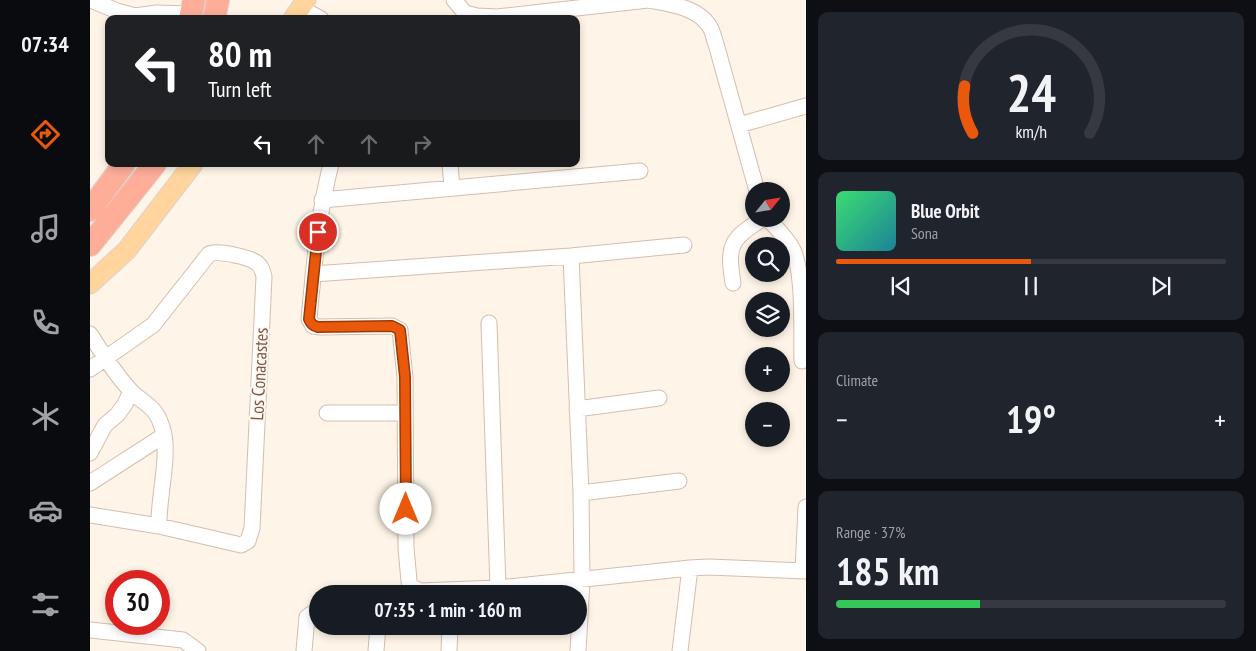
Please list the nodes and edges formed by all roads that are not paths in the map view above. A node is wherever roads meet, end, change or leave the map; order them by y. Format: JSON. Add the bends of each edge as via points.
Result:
{"nodes":[{"id":1,"x":91,"y":0,"type":"edge"},
{"id":2,"x":218,"y":0,"type":"edge"},
{"id":3,"x":454,"y":0,"type":"edge"},
{"id":4,"x":300,"y":9,"type":"edge"},
{"id":5,"x":158,"y":11,"type":"edge"},
{"id":6,"x":192,"y":11,"type":"edge"},
{"id":7,"x":131,"y":15,"type":"edge"},
{"id":8,"x":140,"y":15,"type":"edge"},
{"id":9,"x":215,"y":15,"type":"edge"},
{"id":10,"x":313,"y":15,"type":"edge"},
{"id":11,"x":473,"y":15,"type":"edge"},
{"id":12,"x":515,"y":15,"type":"edge"},
{"id":13,"x":806,"y":106,"type":"edge"},
{"id":14,"x":739,"y":125,"type":"junction"},
{"id":15,"x":122,"y":167,"type":"edge"},
{"id":16,"x":153,"y":167,"type":"edge"},
{"id":17,"x":191,"y":167,"type":"edge"},
{"id":18,"x":330,"y":167,"type":"edge"},
{"id":19,"x":450,"y":167,"type":"edge"},
{"id":20,"x":640,"y":171,"type":"dead end"},
{"id":21,"x":755,"y":182,"type":"edge"},
{"id":22,"x":452,"y":188,"type":"junction"},
{"id":23,"x":322,"y":200,"type":"junction"},
{"id":24,"x":90,"y":210,"type":"edge"},
{"id":25,"x":749,"y":228,"type":"edge"},
{"id":26,"x":776,"y":228,"type":"edge"},
{"id":27,"x":90,"y":245,"type":"edge"},
{"id":28,"x":684,"y":245,"type":"dead end"},
{"id":29,"x":571,"y":256,"type":"junction"},
{"id":30,"x":313,"y":274,"type":"junction"},
{"id":31,"x":733,"y":283,"type":"dead end"},
{"id":32,"x":90,"y":284,"type":"edge"},
{"id":33,"x":489,"y":323,"type":"dead end"},
{"id":34,"x":90,"y":334,"type":"edge"},
{"id":35,"x":105,"y":359,"type":"junction"},
{"id":36,"x":802,"y":361,"type":"dead end"},
{"id":37,"x":90,"y":369,"type":"edge"},
{"id":38,"x":131,"y":391,"type":"junction"},
{"id":39,"x":660,"y":398,"type":"dead end"},
{"id":40,"x":577,"y":409,"type":"junction"},
{"id":41,"x":327,"y":413,"type":"dead end"},
{"id":42,"x":405,"y":413,"type":"junction"},
{"id":43,"x":163,"y":436,"type":"junction"},
{"id":44,"x":90,"y":454,"type":"edge"},
{"id":45,"x":679,"y":481,"type":"dead end"},
{"id":46,"x":90,"y":483,"type":"edge"},
{"id":47,"x":581,"y":493,"type":"junction"},
{"id":48,"x":806,"y":507,"type":"edge"},
{"id":49,"x":90,"y":515,"type":"edge"},
{"id":50,"x":158,"y":526,"type":"junction"},
{"id":51,"x":690,"y":568,"type":"junction"},
{"id":52,"x":804,"y":571,"type":"edge"},
{"id":53,"x":582,"y":580,"type":"junction"},
{"id":54,"x":410,"y":585,"type":"edge"},
{"id":55,"x":498,"y":585,"type":"edge"},
{"id":56,"x":530,"y":585,"type":"edge"},
{"id":57,"x":309,"y":616,"type":"edge"},
{"id":58,"x":90,"y":630,"type":"edge"},
{"id":59,"x":377,"y":635,"type":"edge"},
{"id":60,"x":450,"y":635,"type":"edge"},
{"id":61,"x":198,"y":651,"type":"edge"},
{"id":62,"x":304,"y":651,"type":"edge"},
{"id":63,"x":376,"y":651,"type":"edge"},
{"id":64,"x":449,"y":651,"type":"edge"},
{"id":65,"x":578,"y":651,"type":"edge"},
{"id":66,"x":680,"y":651,"type":"edge"}],
"edges":[{"from":1,"to":7,"type":"street"},
{"from":2,"to":9,"type":"highway"},
{"from":3,"to":11,"type":"street","via":[[465,13]]},
{"from":4,"to":10,"type":"street"},
{"from":5,"to":6,"type":"street"},
{"from":5,"to":8,"type":"street"},
{"from":12,"to":14,"type":"street","via":[[648,0],[686,9],[700,16],[710,28]]},
{"from":13,"to":14,"type":"street"},
{"from":14,"to":21,"type":"street"},
{"from":15,"to":24,"type":"highway"},
{"from":16,"to":27,"type":"highway"},
{"from":17,"to":32,"type":"main road","via":[[127,250]]},
{"from":18,"to":23,"type":"street"},
{"from":19,"to":22,"type":"street"},
{"from":20,"to":22,"type":"street"},
{"from":22,"to":23,"type":"street"},
{"from":23,"to":30,"type":"street"},
{"from":25,"to":31,"type":"street","via":[[731,246]]},
{"from":26,"to":36,"type":"street","via":[[791,246],[798,263]]},
{"from":28,"to":29,"type":"street"},
{"from":29,"to":30,"type":"street"},
{"from":29,"to":40,"type":"street"},
{"from":30,"to":42,"type":"street","via":[[309,319],[313,326],[392,326],[400,330]]},
{"from":33,"to":55,"type":"street"},
{"from":34,"to":35,"type":"street"},
{"from":35,"to":37,"type":"street","name":"Los Conacastes"},
{"from":35,"to":38,"type":"street"},
{"from":35,"to":50,"type":"street","name":"Los Conacastes","via":[[153,325],[210,254],[219,252],[255,261],[262,270],[248,541],[241,544]]},
{"from":38,"to":43,"type":"street","via":[[157,414]]},
{"from":38,"to":44,"type":"street","via":[[117,415],[105,425]]},
{"from":39,"to":40,"type":"street"},
{"from":40,"to":47,"type":"street"},
{"from":41,"to":42,"type":"street"},
{"from":42,"to":54,"type":"street","via":[[406,548]]},
{"from":43,"to":46,"type":"street"},
{"from":43,"to":50,"type":"street","via":[[165,456]]},
{"from":45,"to":47,"type":"street"},
{"from":47,"to":53,"type":"street"},
{"from":48,"to":52,"type":"street"},
{"from":49,"to":50,"type":"street","name":"Los Conacastes"},
{"from":51,"to":52,"type":"street"},
{"from":51,"to":53,"type":"street"},
{"from":51,"to":66,"type":"street"},
{"from":53,"to":56,"type":"street"},
{"from":53,"to":65,"type":"street"},
{"from":57,"to":62,"type":"street"},
{"from":58,"to":61,"type":"street","via":[[183,640]]},
{"from":59,"to":63,"type":"street"},
{"from":60,"to":64,"type":"street"}]}
